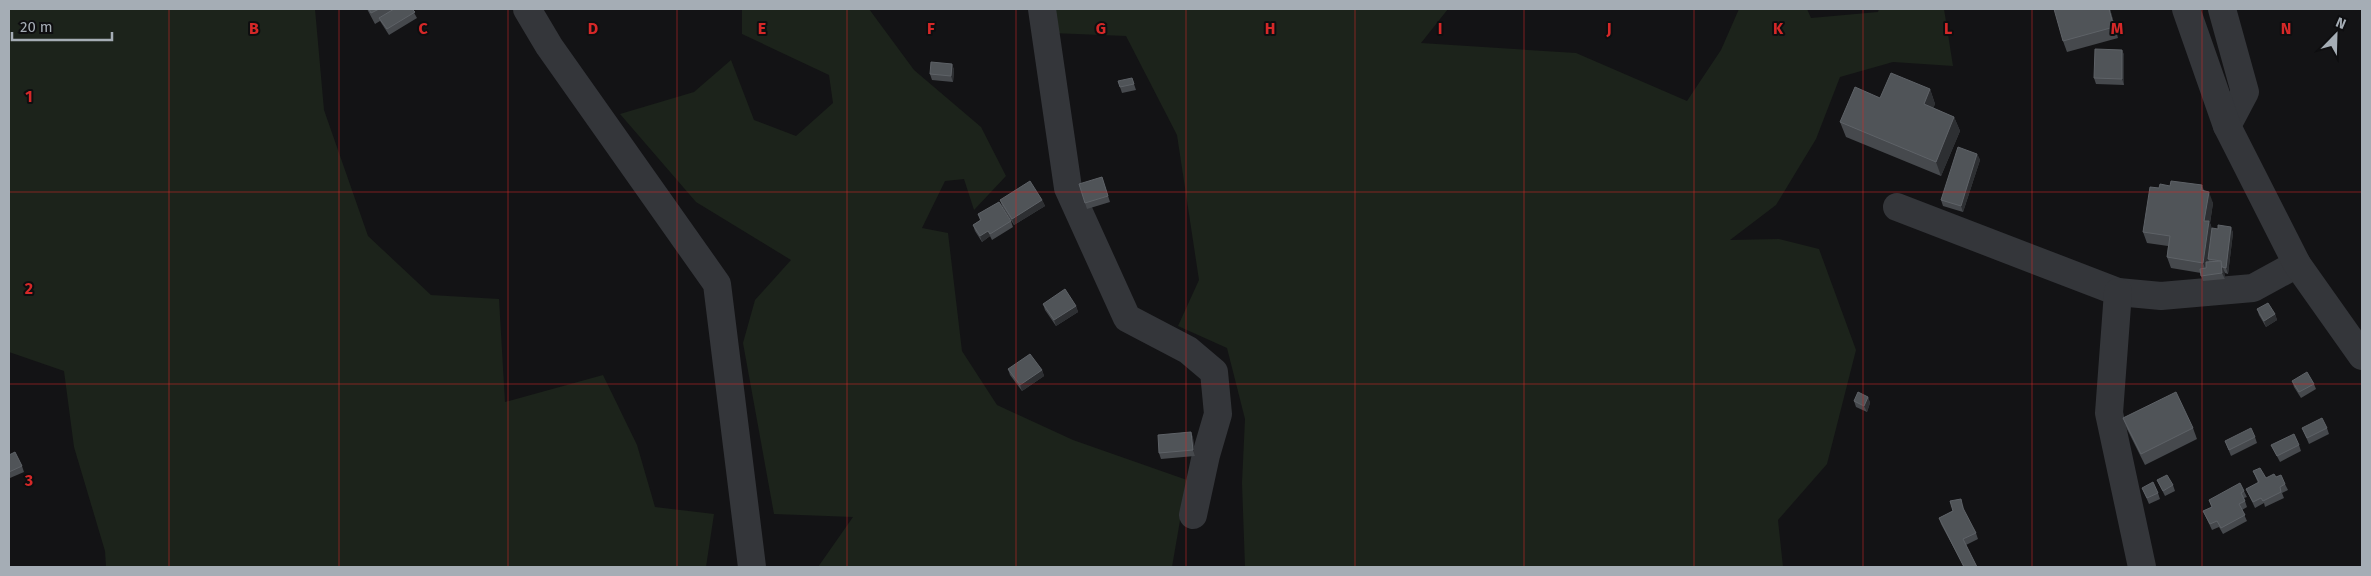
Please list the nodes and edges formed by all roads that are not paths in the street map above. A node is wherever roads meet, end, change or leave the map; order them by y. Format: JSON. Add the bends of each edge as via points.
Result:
{"nodes":[{"id":1,"x":527,"y":9,"type":"edge"},
{"id":2,"x":1042,"y":9,"type":"edge"},
{"id":3,"x":2186,"y":9,"type":"edge"},
{"id":4,"x":2222,"y":9,"type":"edge"},
{"id":5,"x":2227,"y":126,"type":"junction"},
{"id":6,"x":1897,"y":208,"type":"dead end"},
{"id":7,"x":2296,"y":264,"type":"junction"},
{"id":8,"x":2118,"y":292,"type":"junction"},
{"id":9,"x":2362,"y":356,"type":"edge"},
{"id":10,"x":1193,"y":515,"type":"dead end"},
{"id":11,"x":752,"y":567,"type":"edge"},
{"id":12,"x":2142,"y":567,"type":"edge"}],
"edges":[{"from":1,"to":11,"type":"street","via":[[549,46],[717,284]]},
{"from":2,"to":10,"type":"street","via":[[1068,188],[1127,318],[1188,350],[1214,372],[1218,414]]},
{"from":3,"to":5,"type":"street"},
{"from":4,"to":5,"type":"street","via":[[2245,92]]},
{"from":5,"to":7,"type":"street"},
{"from":6,"to":8,"type":"street"},
{"from":7,"to":8,"type":"street","via":[[2253,288],[2161,296]]},
{"from":7,"to":9,"type":"street"},
{"from":8,"to":12,"type":"street","via":[[2109,412]]}]}
